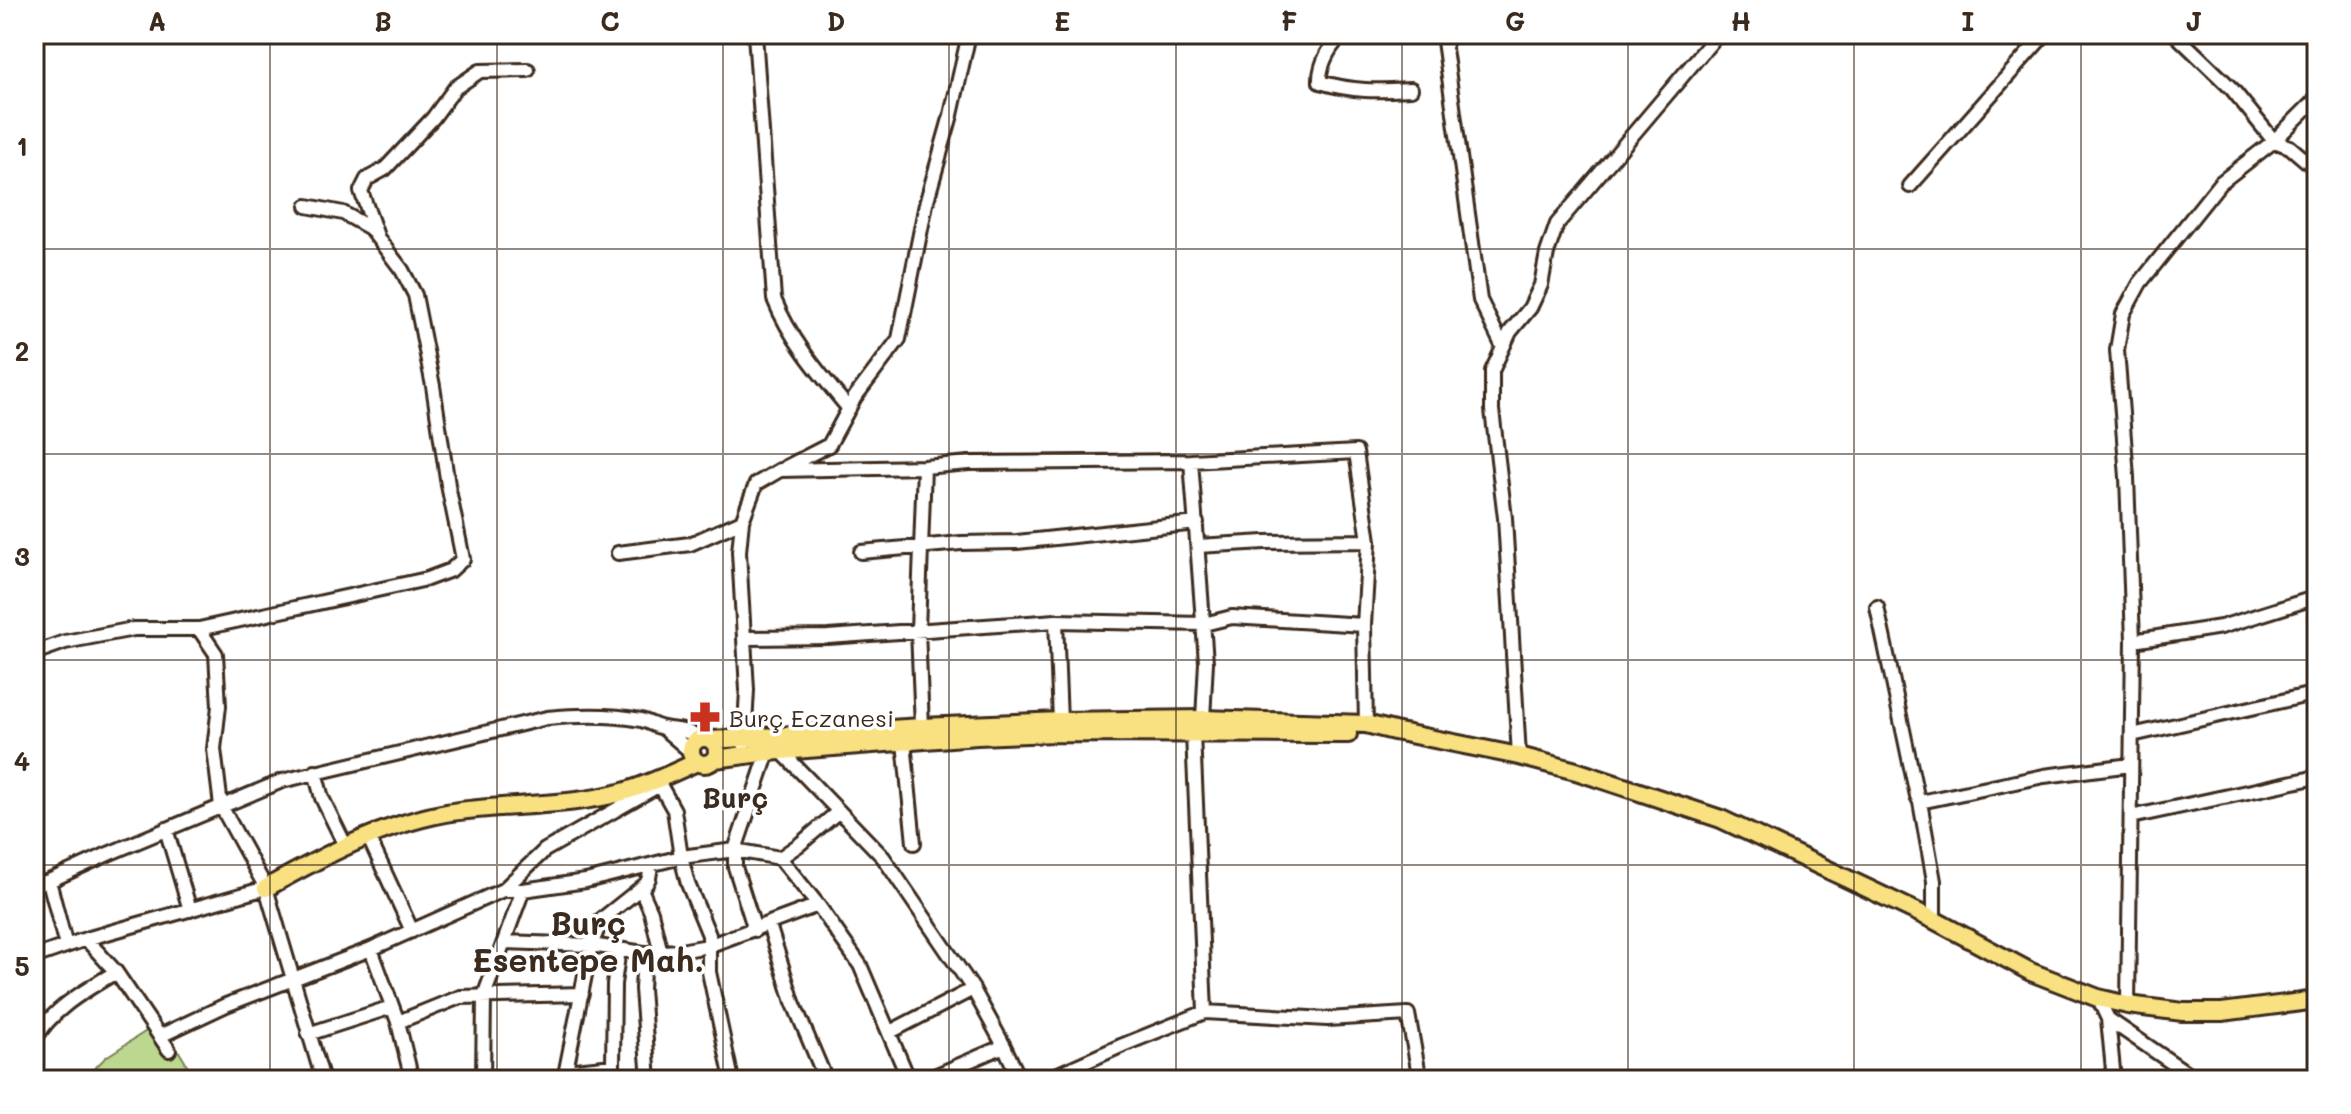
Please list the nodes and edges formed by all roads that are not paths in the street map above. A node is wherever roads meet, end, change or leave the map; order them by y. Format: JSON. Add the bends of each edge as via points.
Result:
{"nodes":[{"id":1,"x":755,"y":34,"type":"edge"},
{"id":2,"x":969,"y":34,"type":"edge"},
{"id":3,"x":1345,"y":34,"type":"edge"},
{"id":4,"x":1443,"y":34,"type":"edge"},
{"id":5,"x":1718,"y":34,"type":"edge"},
{"id":6,"x":2045,"y":34,"type":"edge"},
{"id":7,"x":2175,"y":34,"type":"edge"},
{"id":8,"x":2189,"y":39,"type":"edge"},
{"id":9,"x":528,"y":70,"type":"dead end"},
{"id":10,"x":1411,"y":89,"type":"dead end"},
{"id":11,"x":2317,"y":98,"type":"edge"},
{"id":12,"x":2274,"y":141,"type":"junction"},
{"id":13,"x":2317,"y":170,"type":"edge"},
{"id":14,"x":1910,"y":186,"type":"dead end"},
{"id":15,"x":307,"y":206,"type":"dead end"},
{"id":16,"x":378,"y":240,"type":"junction"},
{"id":17,"x":1503,"y":347,"type":"junction"},
{"id":18,"x":849,"y":409,"type":"junction"},
{"id":19,"x":817,"y":451,"type":"junction"},
{"id":20,"x":1191,"y":461,"type":"junction"},
{"id":21,"x":839,"y":467,"type":"junction"},
{"id":22,"x":924,"y":467,"type":"junction"},
{"id":23,"x":780,"y":470,"type":"junction"},
{"id":24,"x":742,"y":521,"type":"junction"},
{"id":25,"x":1197,"y":523,"type":"junction"},
{"id":26,"x":1369,"y":541,"type":"junction"},
{"id":27,"x":921,"y":546,"type":"junction"},
{"id":28,"x":1198,"y":546,"type":"junction"},
{"id":29,"x":861,"y":552,"type":"dead end"},
{"id":30,"x":618,"y":553,"type":"dead end"},
{"id":31,"x":2316,"y":597,"type":"edge"},
{"id":32,"x":1877,"y":607,"type":"dead end"},
{"id":33,"x":1056,"y":621,"type":"junction"},
{"id":34,"x":1204,"y":624,"type":"junction"},
{"id":35,"x":1364,"y":625,"type":"junction"},
{"id":36,"x":2317,"y":627,"type":"edge"},
{"id":37,"x":199,"y":629,"type":"junction"},
{"id":38,"x":918,"y":630,"type":"junction"},
{"id":39,"x":745,"y":638,"type":"junction"},
{"id":40,"x":2133,"y":641,"type":"junction"},
{"id":41,"x":34,"y":653,"type":"edge"},
{"id":42,"x":2317,"y":693,"type":"edge"},
{"id":43,"x":1203,"y":719,"type":"junction"},
{"id":44,"x":1060,"y":721,"type":"junction"},
{"id":45,"x":1366,"y":724,"type":"junction"},
{"id":46,"x":922,"y":727,"type":"junction"},
{"id":47,"x":1184,"y":729,"type":"junction"},
{"id":48,"x":1394,"y":731,"type":"junction"},
{"id":49,"x":2132,"y":735,"type":"junction"},
{"id":50,"x":904,"y":742,"type":"junction"},
{"id":51,"x":744,"y":747,"type":"junction"},
{"id":52,"x":772,"y":747,"type":"junction"},
{"id":53,"x":699,"y":748,"type":"junction"},
{"id":54,"x":1519,"y":756,"type":"junction"},
{"id":55,"x":2131,"y":765,"type":"junction"},
{"id":56,"x":315,"y":772,"type":"junction"},
{"id":57,"x":2317,"y":777,"type":"edge"},
{"id":58,"x":659,"y":782,"type":"junction"},
{"id":59,"x":1920,"y":802,"type":"junction"},
{"id":60,"x":221,"y":806,"type":"junction"},
{"id":61,"x":839,"y":811,"type":"junction"},
{"id":62,"x":2131,"y":817,"type":"junction"},
{"id":63,"x":166,"y":829,"type":"junction"},
{"id":64,"x":368,"y":836,"type":"junction"},
{"id":65,"x":914,"y":843,"type":"dead end"},
{"id":66,"x":345,"y":845,"type":"junction"},
{"id":67,"x":735,"y":850,"type":"junction"},
{"id":68,"x":681,"y":857,"type":"junction"},
{"id":69,"x":780,"y":858,"type":"junction"},
{"id":70,"x":651,"y":866,"type":"junction"},
{"id":71,"x":49,"y":881,"type":"junction"},
{"id":72,"x":34,"y":885,"type":"edge"},
{"id":73,"x":266,"y":888,"type":"junction"},
{"id":74,"x":641,"y":889,"type":"junction"},
{"id":75,"x":503,"y":890,"type":"junction"},
{"id":76,"x":523,"y":890,"type":"junction"},
{"id":77,"x":818,"y":905,"type":"junction"},
{"id":78,"x":190,"y":910,"type":"junction"},
{"id":79,"x":1934,"y":920,"type":"junction"},
{"id":80,"x":769,"y":925,"type":"junction"},
{"id":81,"x":755,"y":930,"type":"junction"},
{"id":82,"x":412,"y":931,"type":"junction"},
{"id":83,"x":86,"y":939,"type":"junction"},
{"id":84,"x":504,"y":942,"type":"junction"},
{"id":85,"x":591,"y":945,"type":"junction"},
{"id":86,"x":66,"y":946,"type":"junction"},
{"id":87,"x":708,"y":946,"type":"junction"},
{"id":88,"x":371,"y":949,"type":"junction"},
{"id":89,"x":619,"y":949,"type":"junction"},
{"id":90,"x":644,"y":953,"type":"junction"},
{"id":91,"x":661,"y":953,"type":"junction"},
{"id":92,"x":34,"y":957,"type":"edge"},
{"id":93,"x":116,"y":972,"type":"junction"},
{"id":94,"x":292,"y":979,"type":"junction"},
{"id":95,"x":973,"y":989,"type":"junction"},
{"id":96,"x":582,"y":994,"type":"junction"},
{"id":97,"x":484,"y":996,"type":"junction"},
{"id":98,"x":2098,"y":998,"type":"junction"},
{"id":99,"x":2317,"y":1000,"type":"edge"},
{"id":100,"x":2128,"y":1005,"type":"junction"},
{"id":101,"x":392,"y":1007,"type":"junction"},
{"id":102,"x":1205,"y":1012,"type":"junction"},
{"id":103,"x":2108,"y":1019,"type":"junction"},
{"id":104,"x":398,"y":1022,"type":"junction"},
{"id":105,"x":890,"y":1032,"type":"junction"},
{"id":106,"x":308,"y":1034,"type":"junction"},
{"id":107,"x":160,"y":1036,"type":"junction"},
{"id":108,"x":34,"y":1041,"type":"edge"},
{"id":109,"x":1004,"y":1046,"type":"junction"},
{"id":110,"x":169,"y":1050,"type":"dead end"},
{"id":111,"x":565,"y":1075,"type":"edge"},
{"id":112,"x":323,"y":1080,"type":"edge"},
{"id":113,"x":412,"y":1080,"type":"edge"},
{"id":114,"x":483,"y":1080,"type":"edge"},
{"id":115,"x":649,"y":1080,"type":"edge"},
{"id":116,"x":732,"y":1080,"type":"edge"},
{"id":117,"x":826,"y":1080,"type":"edge"},
{"id":118,"x":909,"y":1080,"type":"edge"},
{"id":119,"x":925,"y":1080,"type":"edge"},
{"id":120,"x":1020,"y":1080,"type":"edge"},
{"id":121,"x":1045,"y":1080,"type":"edge"},
{"id":122,"x":1420,"y":1080,"type":"edge"},
{"id":123,"x":2114,"y":1080,"type":"edge"},
{"id":124,"x":2197,"y":1080,"type":"edge"}],
"edges":[{"from":1,"to":18,"type":"street","via":[[774,299],[800,350]]},
{"from":2,"to":18,"type":"street","via":[[899,339]]},
{"from":3,"to":10,"type":"street","via":[[1335,40],[1320,82],[1347,90]]},
{"from":4,"to":17,"type":"street","via":[[1480,300]]},
{"from":5,"to":17,"type":"street","via":[[1557,224],[1541,285]]},
{"from":6,"to":14,"type":"street"},
{"from":7,"to":8,"type":"street"},
{"from":8,"to":12,"type":"street"},
{"from":9,"to":16,"type":"street","via":[[480,71],[455,88],[385,169],[367,179],[361,191]]},
{"from":11,"to":12,"type":"street"},
{"from":12,"to":13,"type":"street"},
{"from":12,"to":40,"type":"street","via":[[2220,183],[2140,283],[2123,314],[2117,350]]},
{"from":15,"to":16,"type":"street","via":[[343,213],[370,228]]},
{"from":16,"to":37,"type":"street","via":[[415,295],[463,559],[427,579]]},
{"from":17,"to":54,"type":"street","via":[[1492,371],[1492,410],[1505,518]]},
{"from":18,"to":19,"type":"street","via":[[829,445]]},
{"from":19,"to":21,"type":"street"},
{"from":19,"to":23,"type":"street"},
{"from":20,"to":22,"type":"street"},
{"from":20,"to":25,"type":"street"},
{"from":20,"to":26,"type":"street","via":[[1356,452]]},
{"from":21,"to":22,"type":"street"},
{"from":21,"to":23,"type":"street"},
{"from":22,"to":27,"type":"street"},
{"from":23,"to":24,"type":"street","via":[[756,484]]},
{"from":24,"to":30,"type":"street","via":[[690,544]]},
{"from":24,"to":39,"type":"street"},
{"from":25,"to":27,"type":"street"},
{"from":25,"to":28,"type":"street"},
{"from":26,"to":28,"type":"street"},
{"from":26,"to":35,"type":"street"},
{"from":27,"to":29,"type":"street"},
{"from":27,"to":38,"type":"street"},
{"from":28,"to":34,"type":"street"},
{"from":31,"to":36,"type":"street"},
{"from":31,"to":40,"type":"street","via":[[2221,627]]},
{"from":32,"to":59,"type":"street"},
{"from":33,"to":34,"type":"street"},
{"from":33,"to":38,"type":"street"},
{"from":33,"to":44,"type":"street"},
{"from":34,"to":35,"type":"street","via":[[1232,617]]},
{"from":34,"to":43,"type":"street"},
{"from":35,"to":45,"type":"street"},
{"from":37,"to":41,"type":"street","via":[[134,629]]},
{"from":37,"to":60,"type":"street","via":[[216,654],[219,706],[214,749]]},
{"from":38,"to":39,"type":"street"},
{"from":38,"to":46,"type":"street"},
{"from":39,"to":51,"type":"street"},
{"from":40,"to":49,"type":"street"},
{"from":42,"to":49,"type":"street"},
{"from":43,"to":45,"type":"main road"},
{"from":43,"to":47,"type":"main road"},
{"from":44,"to":46,"type":"main road"},
{"from":44,"to":47,"type":"main road"},
{"from":45,"to":48,"type":"main road"},
{"from":46,"to":52,"type":"main road"},
{"from":47,"to":48,"type":"main road"},
{"from":47,"to":50,"type":"main road"},
{"from":47,"to":102,"type":"street","via":[[1202,893]]},
{"from":48,"to":54,"type":"main road"},
{"from":49,"to":55,"type":"street"},
{"from":50,"to":52,"type":"main road"},
{"from":50,"to":65,"type":"street"},
{"from":51,"to":52,"type":"main road"},
{"from":51,"to":53,"type":"main road"},
{"from":51,"to":53,"type":"main road","via":[[704,764]]},
{"from":52,"to":61,"type":"street"},
{"from":52,"to":67,"type":"street"},
{"from":53,"to":56,"type":"street","via":[[645,721],[578,715]]},
{"from":53,"to":58,"type":"main road"},
{"from":54,"to":79,"type":"main road","via":[[1721,819]]},
{"from":55,"to":59,"type":"street","via":[[2044,776]]},
{"from":55,"to":62,"type":"street"},
{"from":56,"to":60,"type":"street"},
{"from":56,"to":66,"type":"street"},
{"from":57,"to":62,"type":"street"},
{"from":58,"to":64,"type":"main road","via":[[584,800],[447,813]]},
{"from":58,"to":68,"type":"street","via":[[674,810]]},
{"from":58,"to":75,"type":"street","via":[[545,850]]},
{"from":59,"to":79,"type":"street","via":[[1934,881]]},
{"from":60,"to":63,"type":"street"},
{"from":60,"to":73,"type":"street"},
{"from":61,"to":69,"type":"street"},
{"from":61,"to":95,"type":"street","via":[[883,857]]},
{"from":62,"to":100,"type":"street"},
{"from":63,"to":71,"type":"street"},
{"from":63,"to":78,"type":"street"},
{"from":64,"to":66,"type":"main road"},
{"from":64,"to":82,"type":"street"},
{"from":66,"to":73,"type":"main road"},
{"from":67,"to":68,"type":"street"},
{"from":67,"to":69,"type":"street"},
{"from":67,"to":81,"type":"street","via":[[735,867]]},
{"from":68,"to":70,"type":"street"},
{"from":68,"to":87,"type":"street","via":[[709,935]]},
{"from":69,"to":77,"type":"street"},
{"from":70,"to":74,"type":"street"},
{"from":70,"to":76,"type":"street"},
{"from":71,"to":72,"type":"street"},
{"from":71,"to":86,"type":"street"},
{"from":73,"to":78,"type":"street"},
{"from":73,"to":94,"type":"street"},
{"from":74,"to":85,"type":"street","via":[[602,919]]},
{"from":74,"to":91,"type":"street"},
{"from":75,"to":76,"type":"street"},
{"from":75,"to":82,"type":"street"},
{"from":76,"to":84,"type":"street"},
{"from":77,"to":80,"type":"street"},
{"from":77,"to":105,"type":"street","via":[[860,965]]},
{"from":78,"to":83,"type":"street"},
{"from":79,"to":98,"type":"main road","via":[[2031,972]]},
{"from":80,"to":81,"type":"street"},
{"from":80,"to":117,"type":"street","via":[[793,1002]]},
{"from":81,"to":87,"type":"street"},
{"from":82,"to":88,"type":"street"},
{"from":83,"to":86,"type":"street"},
{"from":83,"to":93,"type":"street"},
{"from":84,"to":85,"type":"street"},
{"from":84,"to":97,"type":"street"},
{"from":85,"to":89,"type":"street"},
{"from":85,"to":96,"type":"street"},
{"from":86,"to":92,"type":"street"},
{"from":87,"to":91,"type":"street"},
{"from":87,"to":116,"type":"street"},
{"from":88,"to":94,"type":"street"},
{"from":88,"to":101,"type":"street"},
{"from":89,"to":90,"type":"street"},
{"from":89,"to":111,"type":"street","via":[[613,1066]]},
{"from":90,"to":91,"type":"street"},
{"from":90,"to":115,"type":"street"},
{"from":93,"to":107,"type":"street"},
{"from":93,"to":108,"type":"street","via":[[60,1010]]},
{"from":94,"to":106,"type":"street"},
{"from":94,"to":107,"type":"street"},
{"from":95,"to":105,"type":"street"},
{"from":95,"to":109,"type":"street"},
{"from":96,"to":97,"type":"street"},
{"from":96,"to":111,"type":"street"},
{"from":97,"to":104,"type":"street","via":[[460,997]]},
{"from":97,"to":114,"type":"street"},
{"from":98,"to":100,"type":"main road"},
{"from":98,"to":103,"type":"street"},
{"from":99,"to":100,"type":"main road","via":[[2222,1012]]},
{"from":101,"to":104,"type":"street"},
{"from":101,"to":106,"type":"street"},
{"from":102,"to":121,"type":"street"},
{"from":102,"to":122,"type":"street","via":[[1327,1019],[1408,1014]]},
{"from":103,"to":123,"type":"street"},
{"from":103,"to":124,"type":"street"},
{"from":104,"to":113,"type":"street"},
{"from":105,"to":118,"type":"street"},
{"from":106,"to":112,"type":"street"},
{"from":107,"to":110,"type":"street"},
{"from":109,"to":119,"type":"street"},
{"from":109,"to":120,"type":"street"}]}
